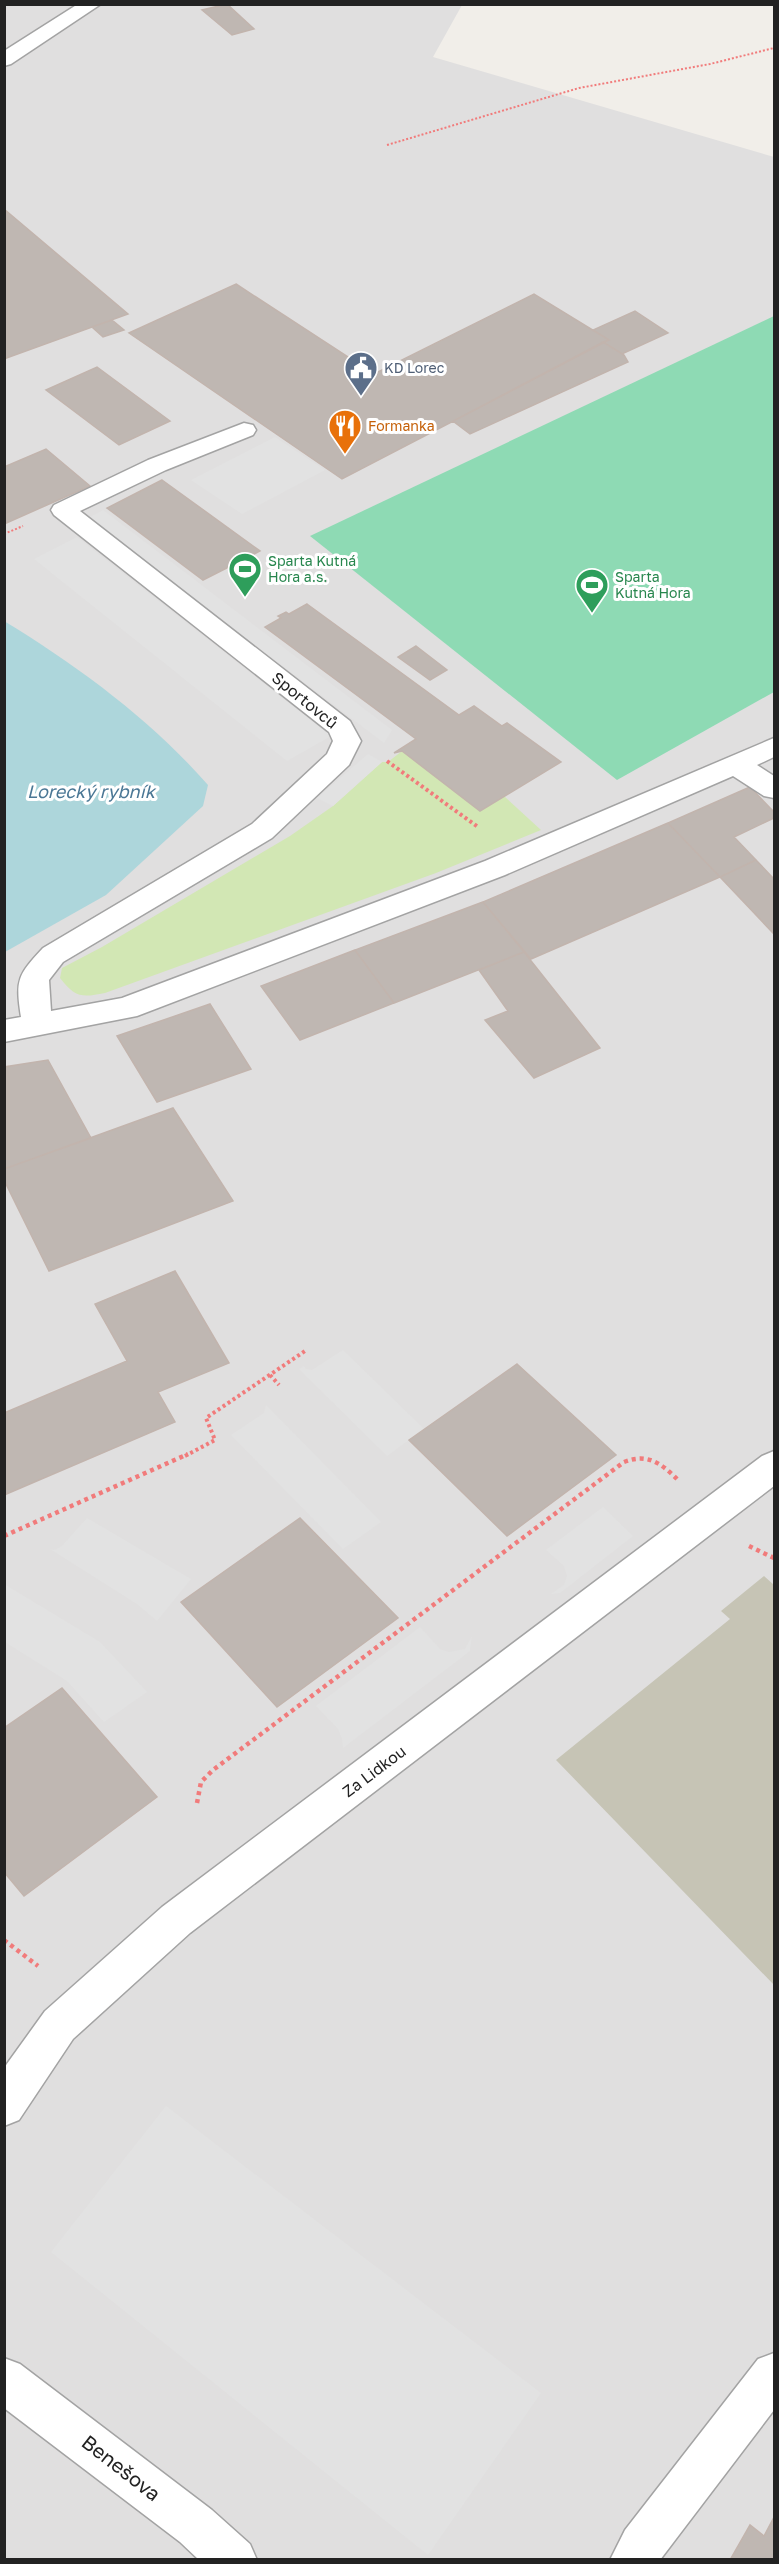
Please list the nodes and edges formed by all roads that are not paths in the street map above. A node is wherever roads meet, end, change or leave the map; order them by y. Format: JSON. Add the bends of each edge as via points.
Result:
{"nodes":[{"id":1,"x":92,"y":4,"type":"edge"},
{"id":2,"x":4,"y":60,"type":"edge"},
{"id":3,"x":244,"y":430,"type":"dead end"},
{"id":4,"x":774,"y":747,"type":"edge"},
{"id":5,"x":735,"y":764,"type":"junction"},
{"id":6,"x":774,"y":789,"type":"edge"},
{"id":7,"x":38,"y":1025,"type":"junction"},
{"id":8,"x":4,"y":1031,"type":"edge"},
{"id":9,"x":774,"y":1467,"type":"edge"},
{"id":10,"x":4,"y":2105,"type":"edge"},
{"id":11,"x":774,"y":2375,"type":"edge"},
{"id":12,"x":4,"y":2380,"type":"edge"},
{"id":13,"x":234,"y":2559,"type":"edge"},
{"id":14,"x":633,"y":2559,"type":"edge"}],
"edges":[{"from":1,"to":2,"type":"street"},
{"from":3,"to":7,"type":"street","name":"Sportovců","via":[[157,465],[63,510],[340,727],[347,741],[339,759],[262,831],[53,955],[34,977]]},
{"from":4,"to":5,"type":"street"},
{"from":5,"to":6,"type":"street"},
{"from":5,"to":7,"type":"street","via":[[472,877],[126,1008]]},
{"from":7,"to":8,"type":"street"},
{"from":9,"to":10,"type":"street","name":"Za Lidkou","via":[[176,1920],[59,2025]]},
{"from":11,"to":14,"type":"street"},
{"from":12,"to":13,"type":"street","name":"Benešova"}]}
